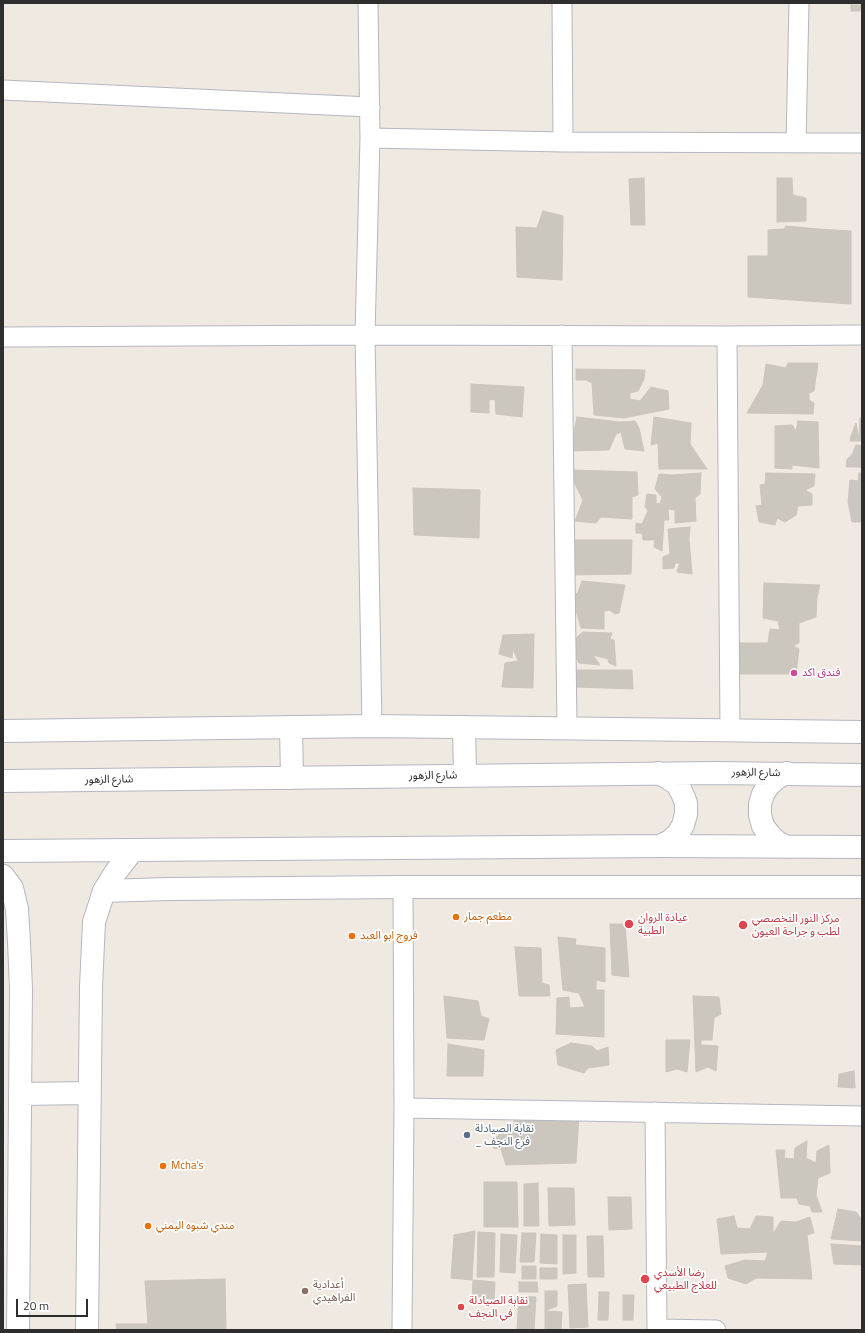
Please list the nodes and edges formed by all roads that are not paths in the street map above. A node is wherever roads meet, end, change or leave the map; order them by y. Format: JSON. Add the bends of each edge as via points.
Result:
{"nodes":[{"id":1,"x":368,"y":3,"type":"edge"},
{"id":2,"x":562,"y":3,"type":"edge"},
{"id":3,"x":799,"y":3,"type":"edge"},
{"id":4,"x":3,"y":90,"type":"edge"},
{"id":5,"x":370,"y":107,"type":"junction"},
{"id":6,"x":370,"y":138,"type":"junction"},
{"id":7,"x":563,"y":142,"type":"junction"},
{"id":8,"x":796,"y":143,"type":"junction"},
{"id":9,"x":862,"y":143,"type":"edge"},
{"id":10,"x":365,"y":335,"type":"junction"},
{"id":11,"x":562,"y":335,"type":"junction"},
{"id":12,"x":862,"y":335,"type":"edge"},
{"id":13,"x":727,"y":336,"type":"junction"},
{"id":14,"x":3,"y":337,"type":"edge"},
{"id":15,"x":372,"y":726,"type":"junction"},
{"id":16,"x":291,"y":727,"type":"junction"},
{"id":17,"x":464,"y":727,"type":"junction"},
{"id":18,"x":567,"y":728,"type":"junction"},
{"id":19,"x":730,"y":730,"type":"junction"},
{"id":20,"x":3,"y":731,"type":"edge"},
{"id":21,"x":862,"y":732,"type":"edge"},
{"id":22,"x":658,"y":773,"type":"junction"},
{"id":23,"x":787,"y":774,"type":"junction"},
{"id":24,"x":862,"y":775,"type":"edge"},
{"id":25,"x":465,"y":776,"type":"junction"},
{"id":26,"x":292,"y":778,"type":"junction"},
{"id":27,"x":3,"y":781,"type":"edge"},
{"id":28,"x":660,"y":846,"type":"junction"},
{"id":29,"x":787,"y":846,"type":"junction"},
{"id":30,"x":862,"y":847,"type":"edge"},
{"id":31,"x":3,"y":850,"type":"edge"},
{"id":32,"x":133,"y":850,"type":"junction"},
{"id":33,"x":6,"y":884,"type":"edge"},
{"id":34,"x":403,"y":887,"type":"junction"},
{"id":35,"x":862,"y":887,"type":"edge"},
{"id":36,"x":104,"y":891,"type":"junction"},
{"id":37,"x":90,"y":1093,"type":"junction"},
{"id":38,"x":20,"y":1094,"type":"junction"},
{"id":39,"x":404,"y":1108,"type":"junction"},
{"id":40,"x":655,"y":1112,"type":"junction"},
{"id":41,"x":862,"y":1116,"type":"edge"},
{"id":42,"x":18,"y":1330,"type":"edge"},
{"id":43,"x":87,"y":1330,"type":"edge"},
{"id":44,"x":402,"y":1330,"type":"edge"},
{"id":45,"x":657,"y":1330,"type":"edge"},
{"id":46,"x":716,"y":1330,"type":"edge"}],
"edges":[{"from":1,"to":5,"type":"street"},
{"from":2,"to":7,"type":"street"},
{"from":3,"to":8,"type":"street"},
{"from":4,"to":5,"type":"street"},
{"from":5,"to":6,"type":"street"},
{"from":6,"to":7,"type":"street"},
{"from":6,"to":10,"type":"street"},
{"from":7,"to":8,"type":"street"},
{"from":8,"to":9,"type":"street"},
{"from":10,"to":11,"type":"street"},
{"from":10,"to":14,"type":"street"},
{"from":10,"to":15,"type":"street"},
{"from":11,"to":13,"type":"street"},
{"from":11,"to":18,"type":"street"},
{"from":12,"to":13,"type":"street"},
{"from":13,"to":19,"type":"street"},
{"from":15,"to":16,"type":"main road"},
{"from":15,"to":17,"type":"main road"},
{"from":16,"to":20,"type":"main road"},
{"from":16,"to":26,"type":"main road"},
{"from":17,"to":18,"type":"main road"},
{"from":17,"to":25,"type":"main road"},
{"from":18,"to":19,"type":"main road"},
{"from":19,"to":21,"type":"main road"},
{"from":22,"to":23,"type":"main road","name":"شارع الزهور"},
{"from":22,"to":25,"type":"main road","name":"شارع الزهور"},
{"from":22,"to":28,"type":"main road","via":[[677,784],[686,803],[686,814],[678,834]]},
{"from":23,"to":24,"type":"main road","name":"شارع الزهور"},
{"from":23,"to":29,"type":"main road","via":[[769,785],[760,804],[763,826],[777,842]]},
{"from":25,"to":26,"type":"main road","name":"شارع الزهور"},
{"from":26,"to":27,"type":"main road","name":"شارع الزهور"},
{"from":28,"to":29,"type":"main road"},
{"from":28,"to":32,"type":"main road"},
{"from":29,"to":30,"type":"main road"},
{"from":31,"to":32,"type":"main road"},
{"from":32,"to":36,"type":"main road"},
{"from":33,"to":38,"type":"main road","via":[[17,909],[20,950]]},
{"from":34,"to":35,"type":"main road"},
{"from":34,"to":36,"type":"main road"},
{"from":34,"to":39,"type":"street"},
{"from":36,"to":37,"type":"main road","via":[[94,922]]},
{"from":37,"to":38,"type":"main road"},
{"from":37,"to":43,"type":"main road"},
{"from":38,"to":42,"type":"main road"},
{"from":39,"to":40,"type":"street"},
{"from":39,"to":44,"type":"street"},
{"from":40,"to":41,"type":"street"},
{"from":40,"to":45,"type":"street"},
{"from":45,"to":46,"type":"street"}]}
